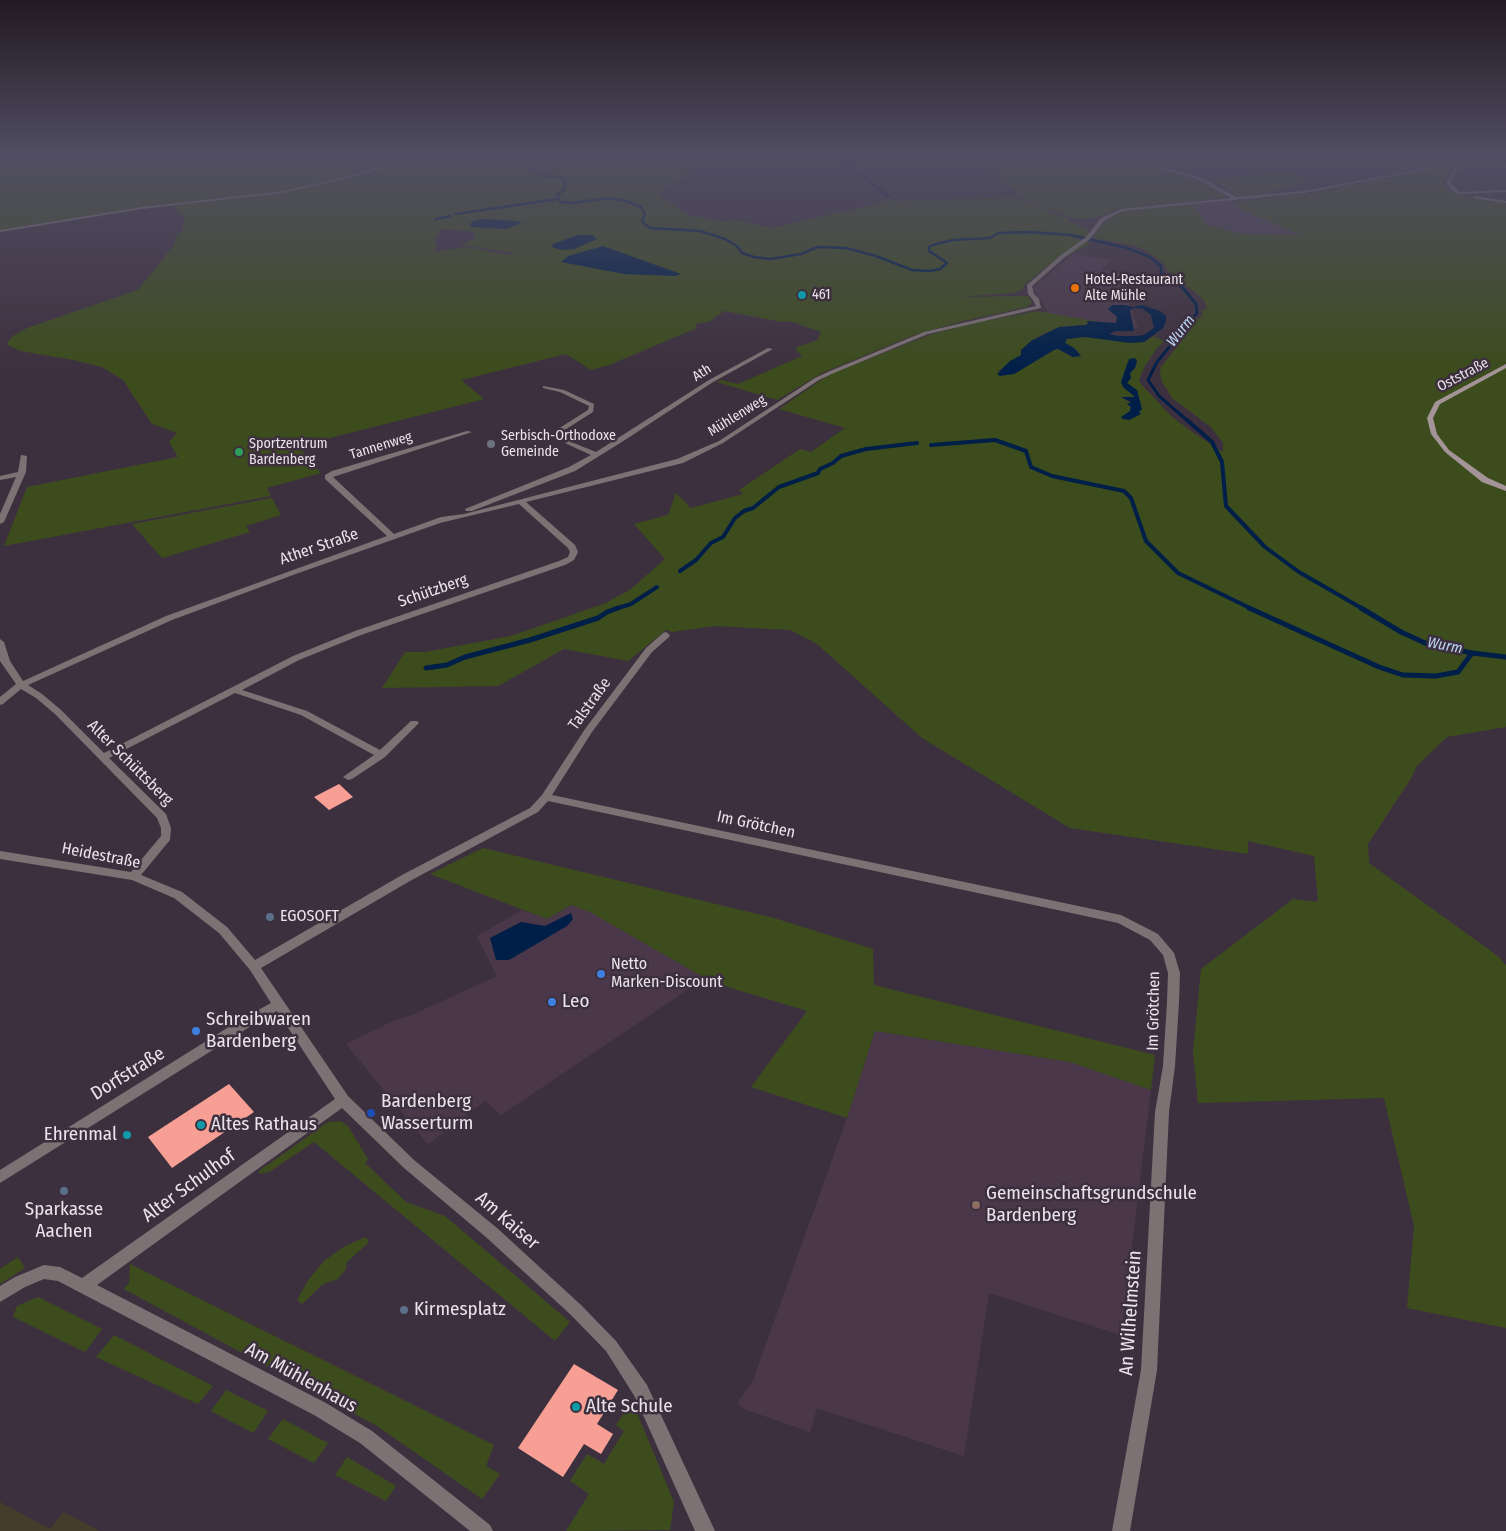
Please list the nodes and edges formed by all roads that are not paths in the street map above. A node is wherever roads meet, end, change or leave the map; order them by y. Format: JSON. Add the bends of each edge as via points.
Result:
{"nodes":[{"id":1,"x":22,"y":227,"type":"edge"},
{"id":2,"x":1096,"y":227,"type":"edge"},
{"id":3,"x":0,"y":231,"type":"edge"},
{"id":4,"x":770,"y":349,"type":"dead end"},
{"id":5,"x":1506,"y":366,"type":"edge"},
{"id":6,"x":545,"y":387,"type":"dead end"},
{"id":7,"x":649,"y":422,"type":"joint"},
{"id":8,"x":469,"y":432,"type":"dead end"},
{"id":9,"x":597,"y":455,"type":"junction"},
{"id":10,"x":23,"y":456,"type":"dead end"},
{"id":11,"x":20,"y":474,"type":"junction"},
{"id":12,"x":0,"y":478,"type":"edge"},
{"id":13,"x":1506,"y":489,"type":"edge"},
{"id":14,"x":521,"y":502,"type":"junction"},
{"id":15,"x":438,"y":521,"type":"junction"},
{"id":16,"x":0,"y":522,"type":"edge"},
{"id":17,"x":393,"y":537,"type":"junction"},
{"id":18,"x":666,"y":635,"type":"dead end"},
{"id":19,"x":0,"y":642,"type":"edge"},
{"id":20,"x":21,"y":685,"type":"junction"},
{"id":21,"x":234,"y":690,"type":"junction"},
{"id":22,"x":0,"y":702,"type":"edge"},
{"id":23,"x":414,"y":722,"type":"dead end"},
{"id":24,"x":380,"y":755,"type":"junction"},
{"id":25,"x":102,"y":758,"type":"junction"},
{"id":26,"x":348,"y":777,"type":"dead end"},
{"id":27,"x":546,"y":797,"type":"junction"},
{"id":28,"x":0,"y":855,"type":"edge"},
{"id":29,"x":134,"y":876,"type":"junction"},
{"id":30,"x":254,"y":967,"type":"junction"},
{"id":31,"x":278,"y":1004,"type":"junction"},
{"id":32,"x":1169,"y":1066,"type":"joint"},
{"id":33,"x":343,"y":1100,"type":"junction"},
{"id":34,"x":0,"y":1177,"type":"edge"},
{"id":35,"x":83,"y":1286,"type":"junction"},
{"id":36,"x":0,"y":1295,"type":"edge"},
{"id":37,"x":702,"y":1529,"type":"edge"},
{"id":38,"x":484,"y":1531,"type":"edge"},
{"id":39,"x":1121,"y":1531,"type":"edge"}],
"edges":[{"from":1,"to":3,"type":"street"},
{"from":2,"to":14,"type":"street","name":"Mühlenweg","via":[[1086,240],[1029,286],[1039,307],[926,333],[832,372],[721,442],[680,461]]},
{"from":4,"to":7,"type":"street","name":"Ath","via":[[711,381]]},
{"from":5,"to":13,"type":"street","name":"Oststraße","via":[[1446,397],[1437,404],[1430,418],[1434,434],[1447,451],[1485,480]]},
{"from":6,"to":9,"type":"street","via":[[592,405],[591,411],[560,430],[558,435]]},
{"from":7,"to":9,"type":"street","name":"Ather Straße"},
{"from":8,"to":17,"type":"street","name":"Tannenweg","via":[[328,477]]},
{"from":9,"to":15,"type":"street","name":"Ather Straße","via":[[549,480]]},
{"from":10,"to":11,"type":"street"},
{"from":11,"to":12,"type":"street"},
{"from":11,"to":16,"type":"street"},
{"from":14,"to":15,"type":"street","name":"Mühlenweg"},
{"from":14,"to":21,"type":"street","name":"Schützberg","via":[[572,547],[571,558],[321,647]]},
{"from":15,"to":17,"type":"street","name":"Ather Straße"},
{"from":17,"to":20,"type":"street","name":"Ather Straße","via":[[169,618]]},
{"from":18,"to":27,"type":"street","name":"Talstraße","via":[[650,650],[588,731]]},
{"from":19,"to":20,"type":"street","via":[[5,661]]},
{"from":20,"to":22,"type":"street","name":"Ather Straße"},
{"from":20,"to":25,"type":"street","name":"Alter Schüttsberg","via":[[39,696]]},
{"from":21,"to":24,"type":"street","via":[[304,713]]},
{"from":21,"to":25,"type":"street","name":"Schützberg"},
{"from":23,"to":24,"type":"street"},
{"from":24,"to":26,"type":"street"},
{"from":25,"to":29,"type":"street","name":"Alter Schüttsberg","via":[[162,817],[166,828],[166,837]]},
{"from":27,"to":30,"type":"street","via":[[534,810],[406,878]]},
{"from":27,"to":32,"type":"street","name":"Im Grötchen","via":[[1121,918],[1154,937],[1168,953],[1174,972]]},
{"from":28,"to":29,"type":"street","name":"Heidestraße"},
{"from":29,"to":30,"type":"street","name":"Heidestraße","via":[[178,895],[223,930]]},
{"from":30,"to":31,"type":"street","name":"Am Kaiser"},
{"from":31,"to":33,"type":"street","name":"Am Kaiser"},
{"from":31,"to":34,"type":"street","name":"Dorfstraße"},
{"from":32,"to":39,"type":"street","name":"An Wilhelmstein","via":[[1162,1112],[1148,1370]]},
{"from":33,"to":35,"type":"street","name":"Alter Schulhof"},
{"from":33,"to":37,"type":"street","name":"Am Kaiser","via":[[409,1164],[492,1233],[576,1310],[611,1346],[641,1391]]},
{"from":35,"to":36,"type":"street","name":"Am Mühlenhaus","via":[[60,1274],[44,1272]]},
{"from":35,"to":38,"type":"street","name":"Am Mühlenhaus","via":[[320,1409],[366,1437]]}]}
